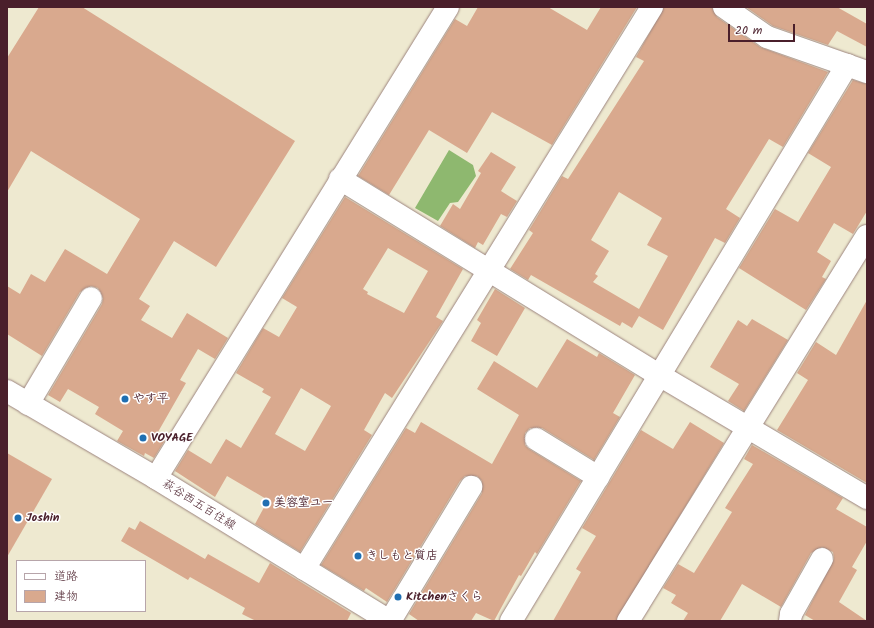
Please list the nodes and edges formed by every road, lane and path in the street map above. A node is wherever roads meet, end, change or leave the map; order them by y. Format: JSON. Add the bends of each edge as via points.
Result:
{"nodes":[{"id":1,"x":448,"y":7,"type":"edge"},
{"id":2,"x":652,"y":7,"type":"edge"},
{"id":3,"x":724,"y":7,"type":"edge"},
{"id":4,"x":857,"y":69,"type":"edge"},
{"id":5,"x":340,"y":179,"type":"junction"},
{"id":6,"x":867,"y":236,"type":"edge"},
{"id":7,"x":487,"y":269,"type":"junction"},
{"id":8,"x":91,"y":298,"type":"dead end"},
{"id":9,"x":659,"y":375,"type":"junction"},
{"id":10,"x":7,"y":391,"type":"edge"},
{"id":11,"x":28,"y":404,"type":"junction"},
{"id":12,"x":747,"y":427,"type":"junction"},
{"id":13,"x":536,"y":439,"type":"dead end"},
{"id":14,"x":598,"y":477,"type":"junction"},
{"id":15,"x":156,"y":478,"type":"junction"},
{"id":16,"x":471,"y":487,"type":"dead end"},
{"id":17,"x":867,"y":498,"type":"edge"},
{"id":18,"x":822,"y":559,"type":"dead end"},
{"id":19,"x":304,"y":569,"type":"junction"},
{"id":20,"x":390,"y":621,"type":"edge"},
{"id":21,"x":512,"y":621,"type":"edge"},
{"id":22,"x":628,"y":621,"type":"edge"},
{"id":23,"x":790,"y":621,"type":"edge"}],
"edges":[{"from":1,"to":5,"type":"street"},
{"from":2,"to":7,"type":"street"},
{"from":3,"to":4,"type":"street","via":[[767,37]]},
{"from":4,"to":9,"type":"street"},
{"from":5,"to":7,"type":"street"},
{"from":5,"to":15,"type":"street"},
{"from":6,"to":12,"type":"street"},
{"from":7,"to":9,"type":"street"},
{"from":7,"to":19,"type":"street"},
{"from":8,"to":11,"type":"street"},
{"from":9,"to":12,"type":"street"},
{"from":9,"to":14,"type":"street"},
{"from":10,"to":11,"type":"street","name":"萩谷西五百住線"},
{"from":11,"to":15,"type":"street","name":"萩谷西五百住線"},
{"from":12,"to":17,"type":"street"},
{"from":12,"to":22,"type":"street"},
{"from":13,"to":14,"type":"street"},
{"from":14,"to":21,"type":"street"},
{"from":15,"to":19,"type":"street","name":"萩谷西五百住線"},
{"from":16,"to":20,"type":"street"},
{"from":18,"to":23,"type":"street","via":[[791,614]]},
{"from":19,"to":20,"type":"street","name":"萩谷西五百住線"}]}
